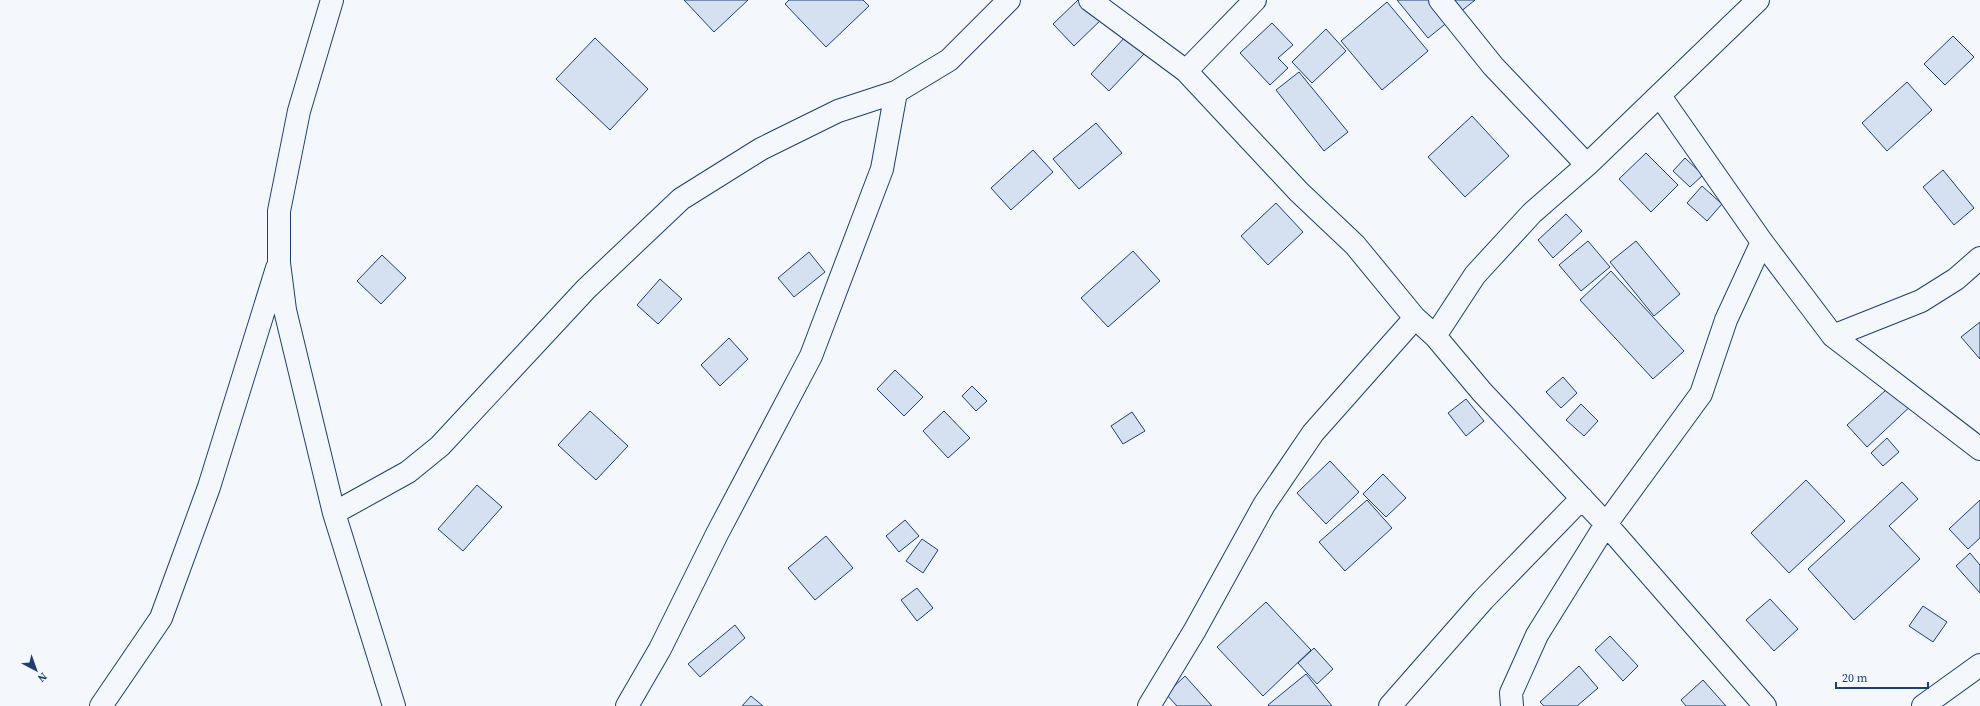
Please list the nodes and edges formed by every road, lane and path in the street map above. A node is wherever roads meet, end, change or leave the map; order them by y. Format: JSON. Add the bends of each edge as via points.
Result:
{"nodes":[{"id":1,"x":332,"y":0,"type":"edge"},
{"id":2,"x":1009,"y":0,"type":"edge"},
{"id":3,"x":1090,"y":0,"type":"edge"},
{"id":4,"x":1255,"y":0,"type":"edge"},
{"id":5,"x":1440,"y":0,"type":"edge"},
{"id":6,"x":1758,"y":0,"type":"edge"},
{"id":7,"x":1186,"y":71,"type":"junction"},
{"id":8,"x":896,"y":92,"type":"junction"},
{"id":9,"x":1660,"y":96,"type":"junction"},
{"id":10,"x":1587,"y":165,"type":"junction"},
{"id":11,"x":1762,"y":242,"type":"junction"},
{"id":12,"x":1980,"y":258,"type":"edge"},
{"id":13,"x":279,"y":263,"type":"junction"},
{"id":14,"x":1415,"y":318,"type":"junction"},
{"id":15,"x":1435,"y":336,"type":"junction"},
{"id":16,"x":1833,"y":336,"type":"junction"},
{"id":17,"x":1980,"y":449,"type":"edge"},
{"id":18,"x":1582,"y":498,"type":"junction"},
{"id":19,"x":334,"y":513,"type":"junction"},
{"id":20,"x":1606,"y":524,"type":"junction"},
{"id":21,"x":1980,"y":665,"type":"edge"},
{"id":22,"x":101,"y":706,"type":"edge"},
{"id":23,"x":394,"y":706,"type":"edge"},
{"id":24,"x":627,"y":706,"type":"edge"},
{"id":25,"x":1149,"y":706,"type":"edge"},
{"id":26,"x":1390,"y":706,"type":"edge"},
{"id":27,"x":1512,"y":706,"type":"edge"},
{"id":28,"x":1765,"y":706,"type":"edge"},
{"id":29,"x":1923,"y":706,"type":"edge"}],
"edges":[{"from":1,"to":13,"type":"street","via":[[298,118],[279,210]]},
{"from":2,"to":8,"type":"street","via":[[949,60]]},
{"from":3,"to":7,"type":"street"},
{"from":4,"to":7,"type":"street"},
{"from":5,"to":10,"type":"street","via":[[1493,66]]},
{"from":6,"to":9,"type":"street"},
{"from":7,"to":14,"type":"street","via":[[1299,192],[1355,246]]},
{"from":8,"to":19,"type":"street","via":[[838,111],[761,149],[681,199],[586,289],[440,446],[408,472]]},
{"from":8,"to":24,"type":"street","via":[[882,169],[811,356],[717,534],[660,649]]},
{"from":9,"to":10,"type":"street"},
{"from":9,"to":11,"type":"street"},
{"from":10,"to":15,"type":"street","via":[[1532,213],[1475,276]]},
{"from":11,"to":16,"type":"street"},
{"from":11,"to":20,"type":"street","via":[[1726,320],[1701,394]]},
{"from":12,"to":16,"type":"street","via":[[1956,279],[1922,301]]},
{"from":13,"to":19,"type":"street","via":[[285,310]]},
{"from":13,"to":22,"type":"street","via":[[209,487],[161,618]]},
{"from":14,"to":15,"type":"street"},
{"from":14,"to":25,"type":"street","via":[[1312,433],[1264,505],[1195,630]]},
{"from":15,"to":18,"type":"street","via":[[1482,392]]},
{"from":16,"to":17,"type":"street"},
{"from":18,"to":20,"type":"street"},
{"from":18,"to":26,"type":"street","via":[[1483,600]]},
{"from":19,"to":23,"type":"street"},
{"from":20,"to":27,"type":"street","via":[[1537,635],[1512,693]]},
{"from":20,"to":28,"type":"street"},
{"from":21,"to":29,"type":"street"}]}
